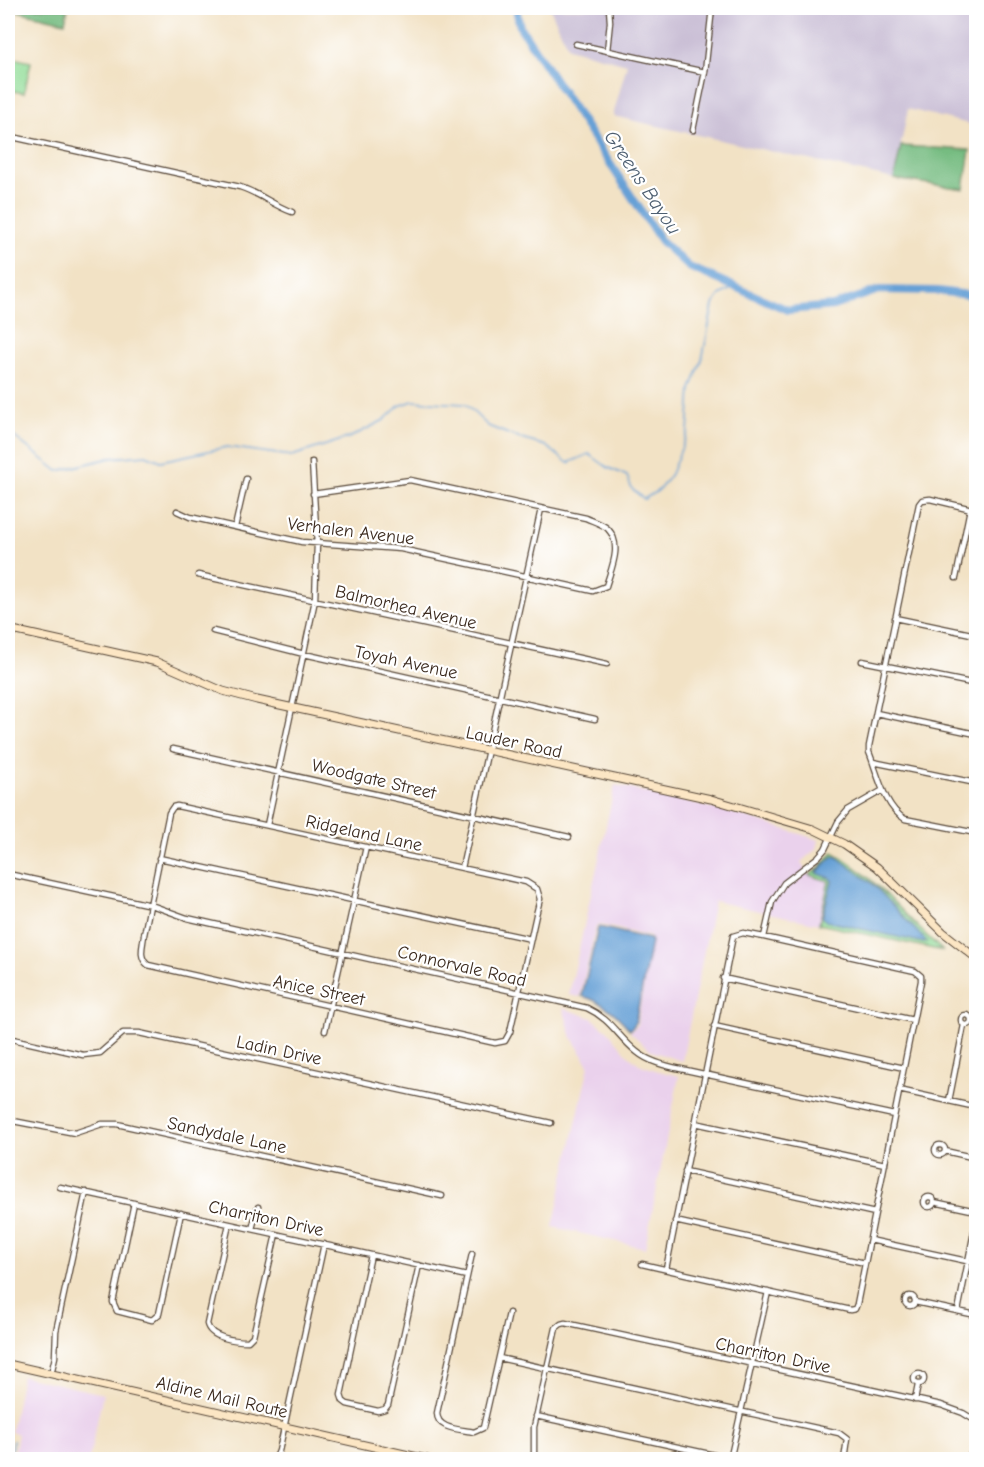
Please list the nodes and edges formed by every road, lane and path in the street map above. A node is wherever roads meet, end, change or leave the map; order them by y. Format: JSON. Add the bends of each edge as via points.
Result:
{"nodes":[{"id":1,"x":609,"y":8,"type":"edge"},
{"id":2,"x":712,"y":8,"type":"edge"},
{"id":3,"x":576,"y":44,"type":"dead end"},
{"id":4,"x":607,"y":51,"type":"junction"},
{"id":5,"x":705,"y":72,"type":"junction"},
{"id":6,"x":693,"y":130,"type":"dead end"},
{"id":7,"x":8,"y":136,"type":"edge"},
{"id":8,"x":292,"y":213,"type":"dead end"},
{"id":9,"x":312,"y":462,"type":"dead end"},
{"id":10,"x":246,"y":479,"type":"dead end"},
{"id":11,"x":313,"y":494,"type":"junction"},
{"id":12,"x":541,"y":509,"type":"junction"},
{"id":13,"x":970,"y":509,"type":"junction"},
{"id":14,"x":976,"y":510,"type":"edge"},
{"id":15,"x":177,"y":511,"type":"dead end"},
{"id":16,"x":235,"y":527,"type":"junction"},
{"id":17,"x":317,"y":544,"type":"junction"},
{"id":18,"x":198,"y":575,"type":"dead end"},
{"id":19,"x":526,"y":577,"type":"junction"},
{"id":20,"x":956,"y":578,"type":"dead end"},
{"id":21,"x":315,"y":600,"type":"junction"},
{"id":22,"x":895,"y":618,"type":"junction"},
{"id":23,"x":8,"y":629,"type":"edge"},
{"id":24,"x":213,"y":631,"type":"dead end"},
{"id":25,"x":976,"y":634,"type":"edge"},
{"id":26,"x":511,"y":644,"type":"junction"},
{"id":27,"x":304,"y":654,"type":"junction"},
{"id":28,"x":862,"y":661,"type":"dead end"},
{"id":29,"x":607,"y":664,"type":"dead end"},
{"id":30,"x":885,"y":666,"type":"junction"},
{"id":31,"x":976,"y":684,"type":"edge"},
{"id":32,"x":499,"y":696,"type":"junction"},
{"id":33,"x":291,"y":708,"type":"junction"},
{"id":34,"x":876,"y":713,"type":"junction"},
{"id":35,"x":595,"y":719,"type":"dead end"},
{"id":36,"x":976,"y":734,"type":"edge"},
{"id":37,"x":173,"y":749,"type":"dead end"},
{"id":38,"x":487,"y":751,"type":"junction"},
{"id":39,"x":873,"y":762,"type":"junction"},
{"id":40,"x":278,"y":771,"type":"junction"},
{"id":41,"x":976,"y":783,"type":"edge"},
{"id":42,"x":883,"y":790,"type":"junction"},
{"id":43,"x":474,"y":815,"type":"junction"},
{"id":44,"x":267,"y":825,"type":"junction"},
{"id":45,"x":976,"y":833,"type":"edge"},
{"id":46,"x":569,"y":837,"type":"dead end"},
{"id":47,"x":831,"y":837,"type":"junction"},
{"id":48,"x":366,"y":847,"type":"junction"},
{"id":49,"x":159,"y":858,"type":"junction"},
{"id":50,"x":462,"y":868,"type":"junction"},
{"id":51,"x":8,"y":874,"type":"edge"},
{"id":52,"x":354,"y":900,"type":"junction"},
{"id":53,"x":151,"y":905,"type":"junction"},
{"id":54,"x":765,"y":937,"type":"junction"},
{"id":55,"x":531,"y":939,"type":"junction"},
{"id":56,"x":342,"y":953,"type":"junction"},
{"id":57,"x":976,"y":958,"type":"edge"},
{"id":58,"x":723,"y":978,"type":"junction"},
{"id":59,"x":519,"y":992,"type":"junction"},
{"id":60,"x":331,"y":1006,"type":"junction"},
{"id":61,"x":913,"y":1020,"type":"junction"},
{"id":62,"x":964,"y":1024,"type":"dead end"},
{"id":63,"x":714,"y":1026,"type":"junction"},
{"id":64,"x":325,"y":1032,"type":"dead end"},
{"id":65,"x":8,"y":1038,"type":"edge"},
{"id":66,"x":904,"y":1068,"type":"junction"},
{"id":67,"x":704,"y":1074,"type":"junction"},
{"id":68,"x":899,"y":1090,"type":"junction"},
{"id":69,"x":949,"y":1101,"type":"junction"},
{"id":70,"x":976,"y":1107,"type":"edge"},
{"id":71,"x":894,"y":1115,"type":"junction"},
{"id":72,"x":8,"y":1120,"type":"edge"},
{"id":73,"x":551,"y":1123,"type":"dead end"},
{"id":74,"x":695,"y":1123,"type":"junction"},
{"id":75,"x":945,"y":1151,"type":"dead end"},
{"id":76,"x":976,"y":1158,"type":"edge"},
{"id":77,"x":885,"y":1164,"type":"junction"},
{"id":78,"x":685,"y":1171,"type":"junction"},
{"id":79,"x":60,"y":1187,"type":"dead end"},
{"id":80,"x":86,"y":1192,"type":"junction"},
{"id":81,"x":442,"y":1196,"type":"dead end"},
{"id":82,"x":934,"y":1202,"type":"dead end"},
{"id":83,"x":134,"y":1203,"type":"junction"},
{"id":84,"x":258,"y":1207,"type":"dead end"},
{"id":85,"x":976,"y":1211,"type":"edge"},
{"id":86,"x":181,"y":1213,"type":"junction"},
{"id":87,"x":875,"y":1213,"type":"junction"},
{"id":88,"x":675,"y":1221,"type":"junction"},
{"id":89,"x":976,"y":1222,"type":"edge"},
{"id":90,"x":229,"y":1224,"type":"junction"},
{"id":91,"x":252,"y":1229,"type":"junction"},
{"id":92,"x":276,"y":1234,"type":"junction"},
{"id":93,"x":870,"y":1240,"type":"junction"},
{"id":94,"x":324,"y":1244,"type":"junction"},
{"id":95,"x":472,"y":1254,"type":"dead end"},
{"id":96,"x":371,"y":1255,"type":"junction"},
{"id":97,"x":968,"y":1261,"type":"junction"},
{"id":98,"x":865,"y":1263,"type":"junction"},
{"id":99,"x":976,"y":1263,"type":"edge"},
{"id":100,"x":642,"y":1264,"type":"dead end"},
{"id":101,"x":419,"y":1265,"type":"junction"},
{"id":102,"x":666,"y":1269,"type":"junction"},
{"id":103,"x":467,"y":1276,"type":"junction"},
{"id":104,"x":768,"y":1292,"type":"junction"},
{"id":105,"x":915,"y":1302,"type":"dead end"},
{"id":106,"x":958,"y":1311,"type":"junction"},
{"id":107,"x":509,"y":1312,"type":"dead end"},
{"id":108,"x":976,"y":1315,"type":"edge"},
{"id":109,"x":499,"y":1358,"type":"junction"},
{"id":110,"x":8,"y":1364,"type":"edge"},
{"id":111,"x":752,"y":1364,"type":"junction"},
{"id":112,"x":547,"y":1368,"type":"junction"},
{"id":113,"x":51,"y":1374,"type":"junction"},
{"id":114,"x":918,"y":1384,"type":"dead end"},
{"id":115,"x":915,"y":1400,"type":"junction"},
{"id":116,"x":741,"y":1410,"type":"junction"},
{"id":117,"x":536,"y":1416,"type":"junction"},
{"id":118,"x":976,"y":1421,"type":"edge"},
{"id":119,"x":284,"y":1427,"type":"junction"},
{"id":120,"x":976,"y":1447,"type":"edge"},
{"id":121,"x":733,"y":1459,"type":"edge"},
{"id":122,"x":844,"y":1459,"type":"edge"},
{"id":123,"x":275,"y":1460,"type":"edge"},
{"id":124,"x":431,"y":1460,"type":"edge"},
{"id":125,"x":534,"y":1460,"type":"edge"},
{"id":126,"x":969,"y":1460,"type":"edge"}],
"edges":[{"from":1,"to":4,"type":"street"},
{"from":2,"to":5,"type":"street"},
{"from":3,"to":4,"type":"street"},
{"from":4,"to":5,"type":"street"},
{"from":5,"to":6,"type":"street"},
{"from":7,"to":8,"type":"street","via":[[240,187]]},
{"from":9,"to":11,"type":"street"},
{"from":10,"to":16,"type":"street"},
{"from":11,"to":12,"type":"street","via":[[410,480]]},
{"from":11,"to":17,"type":"street"},
{"from":12,"to":19,"type":"street"},
{"from":12,"to":19,"type":"street","name":"Verhalen Avenue","via":[[586,518],[608,529],[615,543],[614,557],[606,586],[593,591]]},
{"from":13,"to":14,"type":"street"},
{"from":13,"to":20,"type":"street"},
{"from":13,"to":22,"type":"street","via":[[930,499],[922,500],[917,507]]},
{"from":15,"to":16,"type":"street","name":"Verhalen Avenue"},
{"from":16,"to":17,"type":"street","name":"Verhalen Avenue"},
{"from":17,"to":19,"type":"street","name":"Verhalen Avenue","via":[[401,549]]},
{"from":17,"to":21,"type":"street"},
{"from":18,"to":21,"type":"street","name":"Balmorhea Avenue"},
{"from":19,"to":26,"type":"street"},
{"from":21,"to":26,"type":"street","name":"Balmorhea Avenue"},
{"from":21,"to":27,"type":"street"},
{"from":22,"to":25,"type":"street"},
{"from":22,"to":30,"type":"street"},
{"from":23,"to":33,"type":"main road","name":"Lauder Road","via":[[157,662],[223,691]]},
{"from":24,"to":27,"type":"street","name":"Toyah Avenue"},
{"from":26,"to":29,"type":"street","name":"Balmorhea Avenue"},
{"from":26,"to":32,"type":"street"},
{"from":27,"to":32,"type":"street","name":"Toyah Avenue"},
{"from":27,"to":33,"type":"street"},
{"from":28,"to":30,"type":"street"},
{"from":30,"to":31,"type":"street"},
{"from":30,"to":34,"type":"street"},
{"from":32,"to":35,"type":"street","name":"Toyah Avenue"},
{"from":32,"to":38,"type":"street"},
{"from":33,"to":38,"type":"main road","name":"Lauder Road"},
{"from":33,"to":40,"type":"street"},
{"from":34,"to":36,"type":"street"},
{"from":34,"to":39,"type":"street","via":[[869,746]]},
{"from":37,"to":40,"type":"street","name":"Woodgate Street"},
{"from":38,"to":43,"type":"street"},
{"from":38,"to":47,"type":"main road","name":"Lauder Road","via":[[711,799]]},
{"from":39,"to":41,"type":"street"},
{"from":39,"to":42,"type":"street"},
{"from":40,"to":43,"type":"street","name":"Woodgate Street"},
{"from":40,"to":44,"type":"street"},
{"from":42,"to":45,"type":"street","via":[[905,819]]},
{"from":42,"to":47,"type":"street","via":[[848,810]]},
{"from":43,"to":46,"type":"street","name":"Woodgate Street"},
{"from":43,"to":50,"type":"street"},
{"from":44,"to":48,"type":"street","name":"Ridgeland Lane"},
{"from":44,"to":49,"type":"street","name":"Ridgeland Lane","via":[[173,807]]},
{"from":47,"to":54,"type":"street","via":[[818,857],[779,888]]},
{"from":47,"to":57,"type":"main road","name":"Lauder Road","via":[[878,867],[943,932]]},
{"from":48,"to":50,"type":"street","name":"Ridgeland Lane"},
{"from":48,"to":52,"type":"street"},
{"from":49,"to":52,"type":"street"},
{"from":49,"to":53,"type":"street"},
{"from":50,"to":55,"type":"street","name":"Ridgeland Lane","via":[[526,882],[537,889],[540,899]]},
{"from":51,"to":53,"type":"street","name":"Connorvale Road"},
{"from":52,"to":55,"type":"street"},
{"from":52,"to":56,"type":"street"},
{"from":53,"to":56,"type":"street","name":"Connorvale Road","via":[[187,918]]},
{"from":53,"to":60,"type":"street","name":"Anice Street","via":[[142,948],[142,959],[148,965]]},
{"from":54,"to":58,"type":"street","via":[[736,934],[731,939]]},
{"from":54,"to":61,"type":"street","via":[[915,970],[921,981]]},
{"from":55,"to":59,"type":"street"},
{"from":56,"to":59,"type":"street","name":"Connorvale Road"},
{"from":56,"to":60,"type":"street"},
{"from":58,"to":61,"type":"street"},
{"from":58,"to":63,"type":"street"},
{"from":59,"to":60,"type":"street","name":"Anice Street","via":[[510,1032],[503,1041],[495,1043]]},
{"from":59,"to":67,"type":"street","name":"Connorvale Road","via":[[587,1008],[610,1022],[633,1049],[650,1060]]},
{"from":60,"to":64,"type":"street"},
{"from":61,"to":66,"type":"street"},
{"from":62,"to":69,"type":"street"},
{"from":63,"to":66,"type":"street"},
{"from":63,"to":67,"type":"street"},
{"from":65,"to":73,"type":"street","name":"Ladin Drive","via":[[82,1055],[100,1053],[123,1033],[139,1033]]},
{"from":66,"to":68,"type":"street"},
{"from":67,"to":71,"type":"street","name":"Connorvale Road"},
{"from":67,"to":74,"type":"street"},
{"from":68,"to":69,"type":"street"},
{"from":68,"to":71,"type":"street"},
{"from":69,"to":70,"type":"street"},
{"from":71,"to":77,"type":"street"},
{"from":72,"to":81,"type":"street","name":"Sandydale Lane","via":[[75,1133],[102,1124],[117,1124]]},
{"from":74,"to":77,"type":"street"},
{"from":74,"to":78,"type":"street"},
{"from":75,"to":76,"type":"street"},
{"from":77,"to":87,"type":"street"},
{"from":78,"to":87,"type":"street"},
{"from":78,"to":88,"type":"street"},
{"from":79,"to":80,"type":"street","name":"Charriton Drive"},
{"from":80,"to":83,"type":"street","name":"Charriton Drive"},
{"from":80,"to":113,"type":"street","via":[[56,1331]]},
{"from":82,"to":85,"type":"street"},
{"from":83,"to":86,"type":"street","name":"Charriton Drive"},
{"from":83,"to":86,"type":"street","via":[[112,1302],[117,1311],[135,1317],[152,1320],[159,1314]]},
{"from":84,"to":91,"type":"street"},
{"from":86,"to":90,"type":"street","name":"Charriton Drive"},
{"from":87,"to":93,"type":"street"},
{"from":88,"to":98,"type":"street"},
{"from":88,"to":102,"type":"street"},
{"from":89,"to":97,"type":"street"},
{"from":90,"to":91,"type":"street","name":"Charriton Drive"},
{"from":90,"to":92,"type":"street","via":[[207,1324],[212,1334],[248,1341],[253,1336]]},
{"from":91,"to":92,"type":"street","name":"Charriton Drive"},
{"from":92,"to":94,"type":"street","name":"Charriton Drive"},
{"from":93,"to":97,"type":"street"},
{"from":93,"to":98,"type":"street"},
{"from":94,"to":96,"type":"street","name":"Charriton Drive"},
{"from":94,"to":119,"type":"street"},
{"from":95,"to":103,"type":"street"},
{"from":96,"to":101,"type":"street","name":"Charriton Drive"},
{"from":96,"to":101,"type":"street","via":[[341,1395],[347,1404],[363,1408],[381,1411],[388,1405]]},
{"from":97,"to":99,"type":"street"},
{"from":97,"to":106,"type":"street"},
{"from":98,"to":104,"type":"street","via":[[855,1309]]},
{"from":100,"to":102,"type":"street"},
{"from":101,"to":103,"type":"street","name":"Charriton Drive"},
{"from":102,"to":104,"type":"street"},
{"from":103,"to":109,"type":"street","via":[[436,1413],[439,1423],[474,1432],[483,1428]]},
{"from":104,"to":111,"type":"street"},
{"from":105,"to":106,"type":"street"},
{"from":106,"to":108,"type":"street"},
{"from":107,"to":109,"type":"street"},
{"from":109,"to":112,"type":"street"},
{"from":110,"to":113,"type":"main road","name":"Aldine Mail Route"},
{"from":111,"to":112,"type":"street","name":"Charriton Drive","via":[[561,1324],[556,1328]]},
{"from":111,"to":115,"type":"street","name":"Charriton Drive"},
{"from":111,"to":116,"type":"street"},
{"from":112,"to":116,"type":"street"},
{"from":112,"to":117,"type":"street"},
{"from":113,"to":119,"type":"main road","name":"Aldine Mail Route"},
{"from":114,"to":115,"type":"street"},
{"from":115,"to":118,"type":"street","name":"Charriton Drive","via":[[953,1408]]},
{"from":116,"to":121,"type":"street"},
{"from":116,"to":122,"type":"street","via":[[843,1434],[847,1442]]},
{"from":117,"to":121,"type":"street"},
{"from":117,"to":125,"type":"street"},
{"from":119,"to":123,"type":"street"},
{"from":119,"to":124,"type":"main road","name":"Aldine Mail Route"},
{"from":120,"to":126,"type":"main road"}]}
